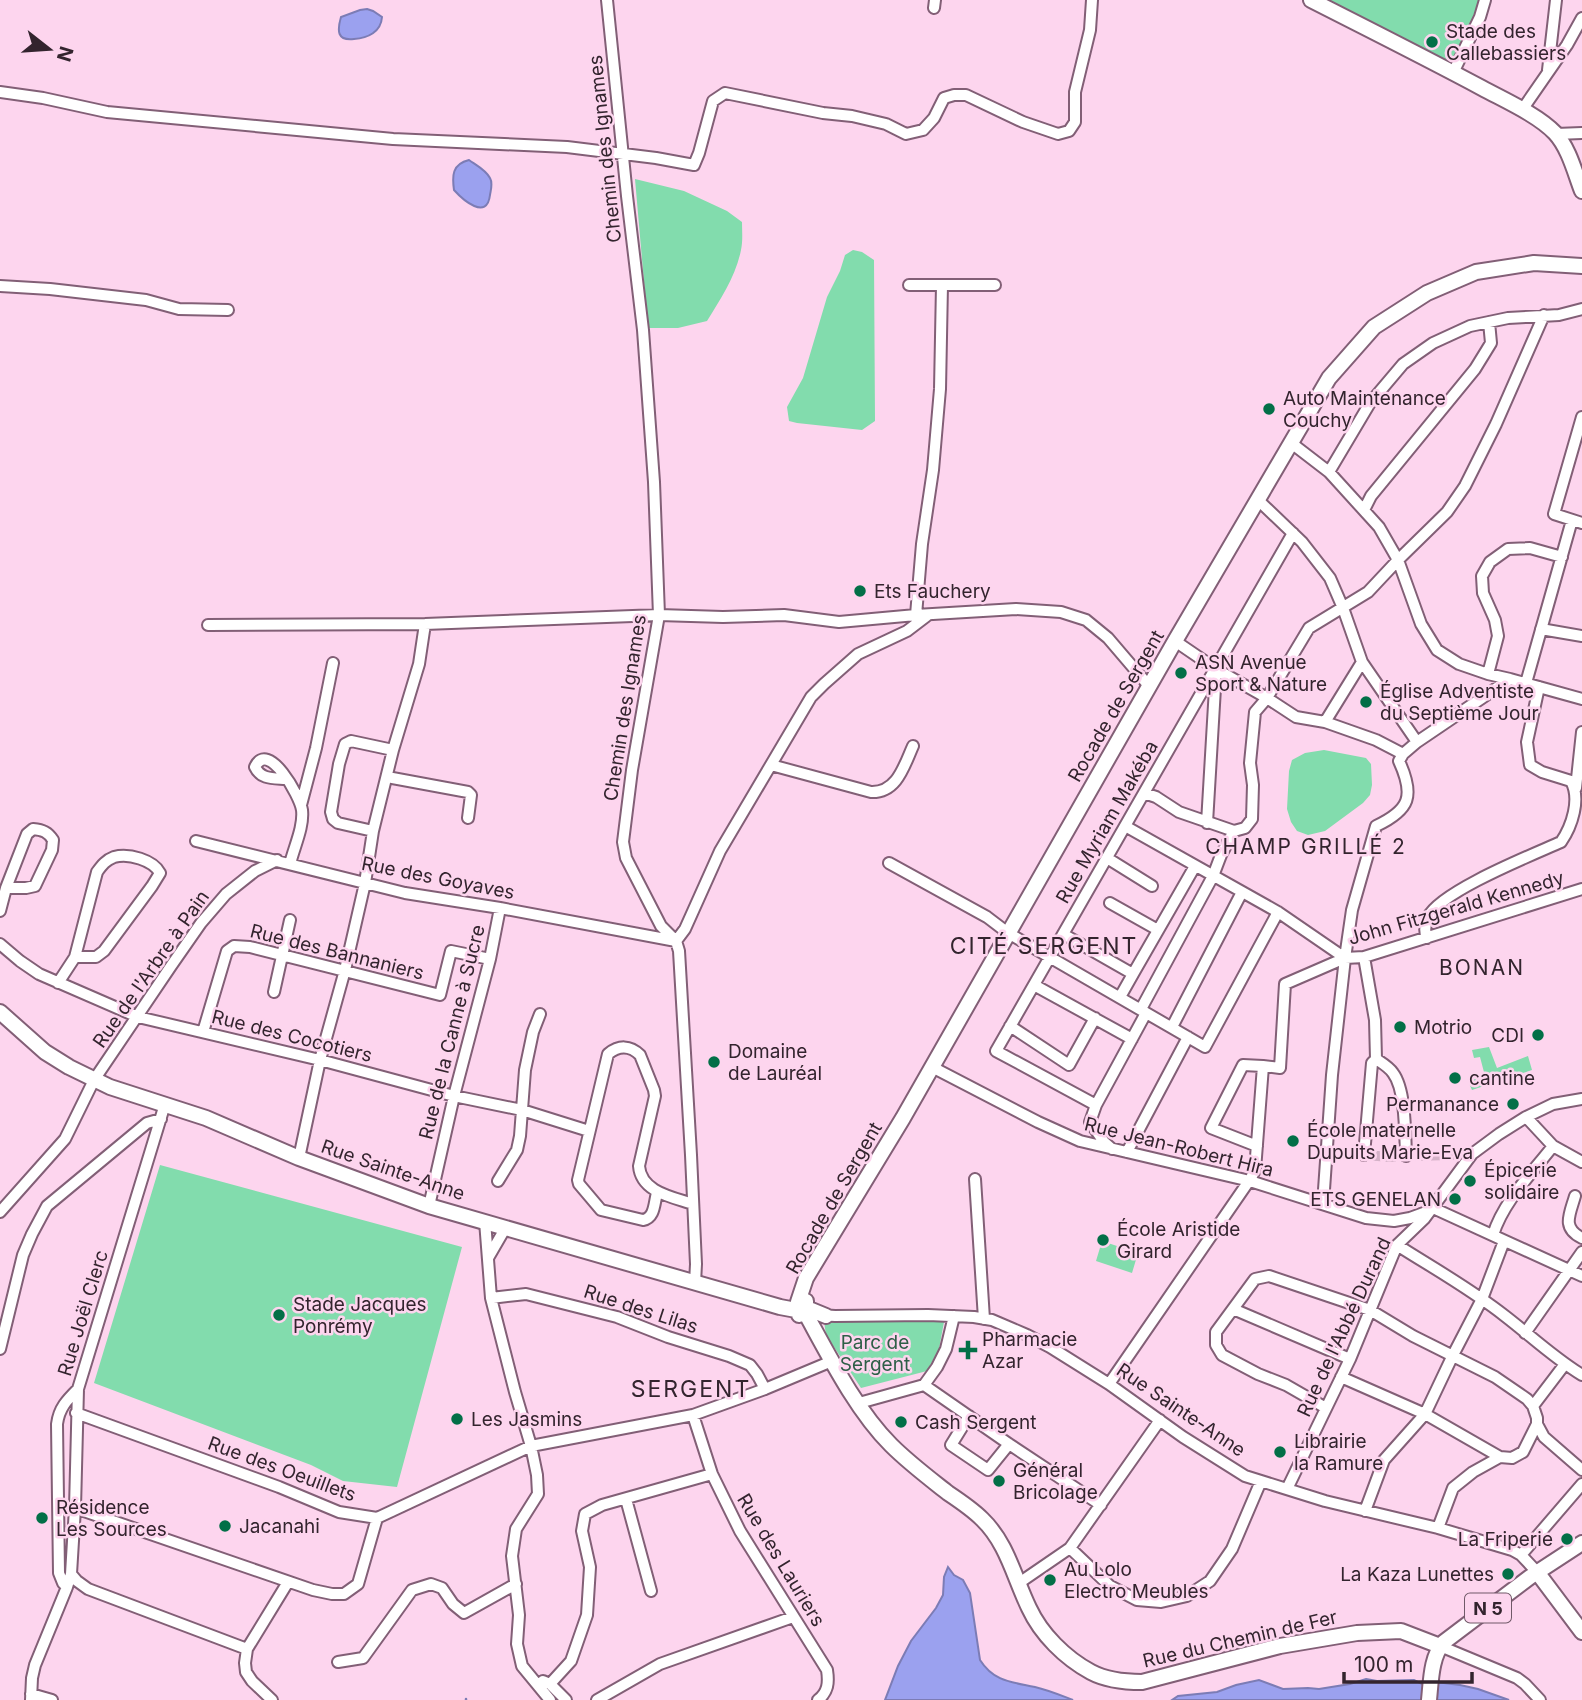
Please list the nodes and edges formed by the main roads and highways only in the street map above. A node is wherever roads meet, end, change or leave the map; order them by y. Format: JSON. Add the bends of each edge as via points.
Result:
{"nodes":[{"id":1,"x":1311,"y":0,"type":"edge"},
{"id":2,"x":1582,"y":191,"type":"edge"},
{"id":3,"x":1582,"y":266,"type":"edge"},
{"id":4,"x":1,"y":1018,"type":"edge"},
{"id":5,"x":803,"y":1312,"type":"junction"},
{"id":6,"x":826,"y":1316,"type":"road end"},
{"id":7,"x":1582,"y":1543,"type":"edge"},
{"id":8,"x":1537,"y":1572,"type":"junction"},
{"id":9,"x":1582,"y":1632,"type":"edge"},
{"id":10,"x":1440,"y":1646,"type":"junction"},
{"id":11,"x":1429,"y":1700,"type":"edge"}],
"edges":[{"from":1,"to":2,"type":"main road","via":[[1522,110],[1556,134]]},
{"from":3,"to":5,"type":"main road","name":"Rocade de Sergent","via":[[1534,263],[1476,272],[1427,293],[1374,327],[1329,378],[806,1278]]},
{"from":4,"to":5,"type":"main road","name":"Rue Sainte-Anne","via":[[94,1080],[206,1118],[429,1206]]},
{"from":5,"to":6,"type":"main road","name":"Rue Sainte-Anne"},
{"from":5,"to":10,"type":"main road","name":"Rue du Chemin de Fer","via":[[859,1403],[891,1445],[982,1518],[1002,1547],[1038,1625],[1092,1672],[1142,1682],[1280,1646],[1357,1633],[1401,1631]]},
{"from":7,"to":8,"type":"main road","number":"N 5"},
{"from":8,"to":9,"type":"main road","name":"Rue Sainte-Anne"},
{"from":8,"to":10,"type":"main road","number":"N 5"},
{"from":10,"to":11,"type":"main road"}]}
